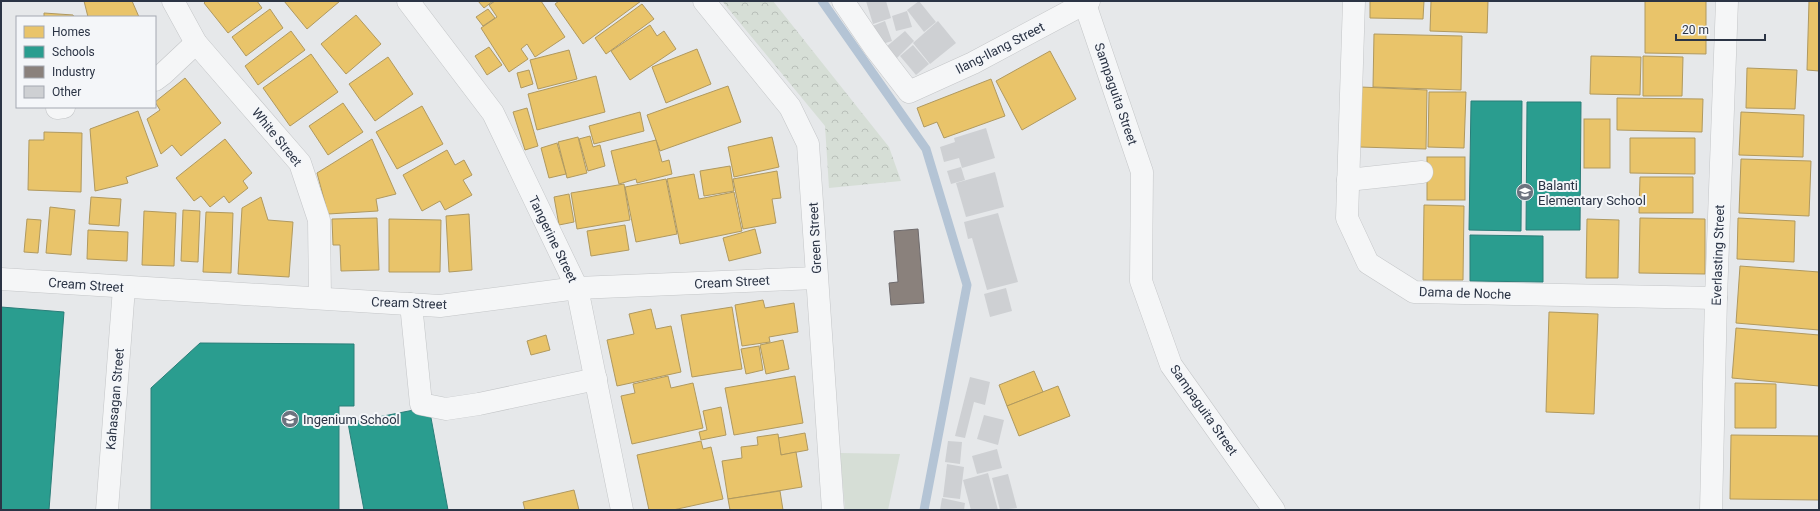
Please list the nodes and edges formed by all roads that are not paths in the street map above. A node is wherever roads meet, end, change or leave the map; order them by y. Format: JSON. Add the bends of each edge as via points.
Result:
{"nodes":[{"id":1,"x":173,"y":1,"type":"edge"},
{"id":2,"x":408,"y":1,"type":"edge"},
{"id":3,"x":704,"y":1,"type":"edge"},
{"id":4,"x":843,"y":1,"type":"edge"},
{"id":5,"x":1354,"y":1,"type":"edge"},
{"id":6,"x":1728,"y":1,"type":"edge"},
{"id":7,"x":1086,"y":2,"type":"edge"},
{"id":8,"x":196,"y":43,"type":"junction"},
{"id":9,"x":156,"y":79,"type":"edge"},
{"id":10,"x":1422,"y":172,"type":"dead end"},
{"id":11,"x":1348,"y":180,"type":"junction"},
{"id":12,"x":816,"y":278,"type":"junction"},
{"id":13,"x":1,"y":279,"type":"edge"},
{"id":14,"x":124,"y":288,"type":"junction"},
{"id":15,"x":577,"y":288,"type":"junction"},
{"id":16,"x":320,"y":298,"type":"junction"},
{"id":17,"x":1716,"y":298,"type":"junction"},
{"id":18,"x":411,"y":304,"type":"junction"},
{"id":19,"x":596,"y":379,"type":"junction"},
{"id":20,"x":107,"y":510,"type":"edge"},
{"id":21,"x":622,"y":510,"type":"edge"},
{"id":22,"x":833,"y":510,"type":"edge"},
{"id":23,"x":1274,"y":510,"type":"edge"},
{"id":24,"x":1711,"y":510,"type":"edge"}],
"edges":[{"from":1,"to":8,"type":"street","name":"White Street"},
{"from":2,"to":15,"type":"street","name":"Tangerine Street","via":[[493,113]]},
{"from":3,"to":12,"type":"street","name":"Green Street","via":[[790,107],[808,144]]},
{"from":4,"to":7,"type":"street","name":"Ilang-Ilang Street","via":[[909,92],[974,63]]},
{"from":5,"to":11,"type":"street","name":"Dama de Noche"},
{"from":6,"to":17,"type":"street","name":"Everlasting Street"},
{"from":7,"to":23,"type":"street","name":"Sampaguita Street","via":[[1142,172],[1141,281],[1171,364]]},
{"from":8,"to":9,"type":"street"},
{"from":8,"to":16,"type":"street","name":"White Street","via":[[300,163],[319,220]]},
{"from":10,"to":11,"type":"street"},
{"from":11,"to":17,"type":"street","name":"Dama de Noche","via":[[1347,218],[1368,263],[1414,292]]},
{"from":12,"to":15,"type":"street","name":"Cream Street"},
{"from":12,"to":22,"type":"street","name":"Green Street"},
{"from":13,"to":14,"type":"street","name":"Cream Street"},
{"from":14,"to":16,"type":"street","name":"Cream Street"},
{"from":14,"to":20,"type":"street","name":"Kahasagan Street"},
{"from":15,"to":18,"type":"street","name":"Cream Street","via":[[440,306]]},
{"from":15,"to":19,"type":"street","name":"Tangerine Street"},
{"from":16,"to":18,"type":"street","name":"Cream Street"},
{"from":17,"to":24,"type":"street","name":"Everlasting Street"},
{"from":18,"to":19,"type":"street","via":[[421,404],[446,409]]},
{"from":19,"to":21,"type":"street","name":"Tangerine Street"}]}
